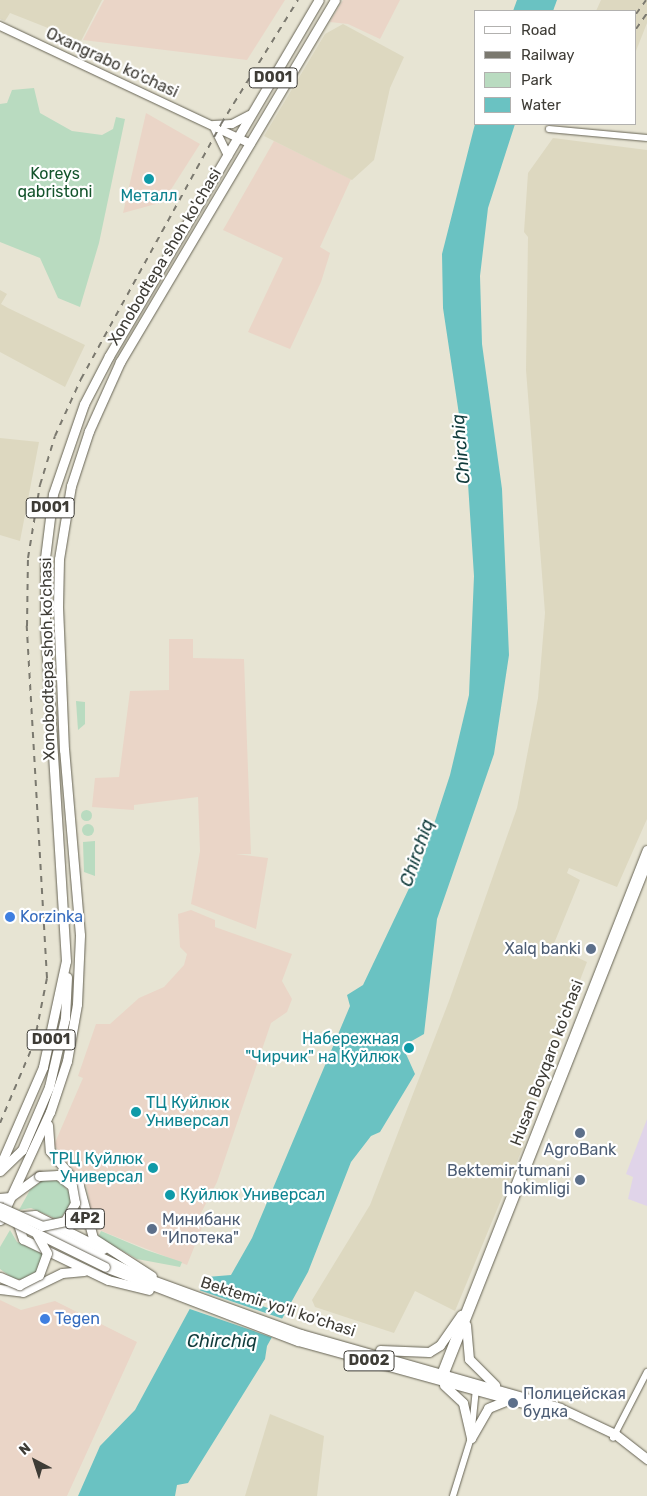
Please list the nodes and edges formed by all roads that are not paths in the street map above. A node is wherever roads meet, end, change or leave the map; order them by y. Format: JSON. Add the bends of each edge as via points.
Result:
{"nodes":[{"id":1,"x":320,"y":0,"type":"edge"},
{"id":2,"x":335,"y":0,"type":"edge"},
{"id":3,"x":0,"y":26,"type":"edge"},
{"id":4,"x":252,"y":115,"type":"junction"},
{"id":5,"x":212,"y":125,"type":"junction"},
{"id":6,"x":549,"y":129,"type":"dead end"},
{"id":7,"x":238,"y":138,"type":"junction"},
{"id":8,"x":647,"y":138,"type":"edge"},
{"id":9,"x":250,"y":144,"type":"junction"},
{"id":10,"x":228,"y":156,"type":"junction"},
{"id":11,"x":93,"y":388,"type":"junction"},
{"id":12,"x":105,"y":394,"type":"junction"},
{"id":13,"x":45,"y":564,"type":"junction"},
{"id":14,"x":59,"y":564,"type":"junction"},
{"id":15,"x":647,"y":850,"type":"edge"},
{"id":16,"x":647,"y":864,"type":"edge"},
{"id":17,"x":66,"y":961,"type":"junction"},
{"id":18,"x":50,"y":1112,"type":"junction"},
{"id":19,"x":0,"y":1166,"type":"edge"},
{"id":20,"x":0,"y":1171,"type":"edge"},
{"id":21,"x":13,"y":1194,"type":"junction"},
{"id":22,"x":0,"y":1198,"type":"edge"},
{"id":23,"x":0,"y":1207,"type":"edge"},
{"id":24,"x":0,"y":1215,"type":"edge"},
{"id":25,"x":0,"y":1220,"type":"edge"},
{"id":26,"x":34,"y":1228,"type":"junction"},
{"id":27,"x":103,"y":1249,"type":"junction"},
{"id":28,"x":94,"y":1274,"type":"junction"},
{"id":29,"x":0,"y":1277,"type":"edge"},
{"id":30,"x":0,"y":1289,"type":"edge"},
{"id":31,"x":175,"y":1292,"type":"junction"},
{"id":32,"x":461,"y":1315,"type":"junction"},
{"id":33,"x":466,"y":1325,"type":"junction"},
{"id":34,"x":300,"y":1337,"type":"junction"},
{"id":35,"x":358,"y":1349,"type":"junction"},
{"id":36,"x":443,"y":1371,"type":"junction"},
{"id":37,"x":647,"y":1372,"type":"edge"},
{"id":38,"x":440,"y":1382,"type":"junction"},
{"id":39,"x":476,"y":1387,"type":"junction"},
{"id":40,"x":503,"y":1391,"type":"junction"},
{"id":41,"x":513,"y":1401,"type":"junction"},
{"id":42,"x":614,"y":1436,"type":"junction"},
{"id":43,"x":471,"y":1438,"type":"junction"},
{"id":44,"x":647,"y":1459,"type":"edge"},
{"id":45,"x":647,"y":1466,"type":"edge"},
{"id":46,"x":453,"y":1496,"type":"edge"}],
"edges":[{"from":1,"to":4,"type":"highway","name":"Xonobodtepa shoh ko'chasi","number":"D001"},
{"from":2,"to":9,"type":"highway","name":"Xonobodtepa shoh ko'chasi","number":"D001"},
{"from":3,"to":5,"type":"main road","name":"Oxangrabo ko'chasi"},
{"from":4,"to":5,"type":"main road","via":[[232,124]]},
{"from":4,"to":7,"type":"highway","name":"Xonobodtepa shoh ko'chasi","number":"D001"},
{"from":5,"to":7,"type":"main road","name":"Oxangrabo ko'chasi"},
{"from":5,"to":10,"type":"main road"},
{"from":6,"to":8,"type":"street"},
{"from":7,"to":9,"type":"main road","name":"Oxangrabo ko'chasi"},
{"from":7,"to":10,"type":"highway","name":"Xonobodtepa shoh ko'chasi","number":"D001"},
{"from":9,"to":12,"type":"highway","name":"Xonobodtepa shoh ko'chasi","number":"D001"},
{"from":10,"to":11,"type":"highway","name":"Xonobodtepa shoh ko'chasi","number":"D001"},
{"from":11,"to":12,"type":"highway"},
{"from":11,"to":13,"type":"highway","name":"Xonobodtepa shoh ko'chasi","number":"D001","via":[[53,494]]},
{"from":12,"to":14,"type":"highway","name":"Xonobodtepa shoh ko'chasi","number":"D001","via":[[71,486]]},
{"from":13,"to":14,"type":"highway"},
{"from":13,"to":17,"type":"highway","name":"Xonobodtepa shoh ko'chasi","number":"D001"},
{"from":14,"to":18,"type":"highway","name":"Xonobodtepa shoh ko'chasi","number":"D001","via":[[61,700],[80,965],[73,1031]]},
{"from":15,"to":32,"type":"main road","name":"Husan Boyqaro ko'chasi"},
{"from":16,"to":33,"type":"main road","name":"Husan Boyqaro ko'chasi"},
{"from":17,"to":19,"type":"highway","name":"Xonobodtepa shoh ko'chasi","number":"D001","via":[[43,1067]]},
{"from":17,"to":20,"type":"highway","via":[[64,1027],[32,1130],[16,1159]]},
{"from":18,"to":21,"type":"highway","name":"Xonobodtepa shoh ko'chasi","number":"D001"},
{"from":18,"to":27,"type":"highway","number":"4P2","via":[[50,1151],[79,1186],[87,1226]]},
{"from":21,"to":22,"type":"highway"},
{"from":21,"to":25,"type":"highway","name":"Xonobodtepa shoh ko'chasi","number":"D001"},
{"from":21,"to":26,"type":"highway","bridge":true,"via":[[39,1176],[64,1179],[76,1199],[65,1221]]},
{"from":23,"to":26,"type":"highway","number":"D002","bridge":true},
{"from":24,"to":26,"type":"highway","number":"D002","bridge":true},
{"from":26,"to":29,"type":"highway","bridge":true,"via":[[46,1249],[41,1273],[23,1284]]},
{"from":26,"to":31,"type":"highway","number":"D002","bridge":true,"via":[[106,1264]]},
{"from":27,"to":28,"type":"highway","via":[[35,1215],[24,1216],[18,1224],[23,1239]]},
{"from":27,"to":31,"type":"highway","number":"4P2"},
{"from":28,"to":30,"type":"highway","via":[[70,1271],[28,1291]]},
{"from":28,"to":31,"type":"highway","via":[[125,1286]]},
{"from":31,"to":34,"type":"highway","name":"Bektemir yo'li ko'chasi","number":"D002"},
{"from":32,"to":35,"type":"highway","via":[[440,1346],[429,1352]]},
{"from":32,"to":36,"type":"main road","name":"Husan Boyqaro ko'chasi"},
{"from":33,"to":36,"type":"main road","name":"Husan Boyqaro ko'chasi"},
{"from":33,"to":40,"type":"highway","via":[[465,1348],[470,1363]]},
{"from":34,"to":35,"type":"highway","name":"Bektemir yo'li ko'chasi","number":"D002"},
{"from":34,"to":38,"type":"highway","name":"Bektemir yo'li ko'chasi","number":"D002"},
{"from":35,"to":36,"type":"highway","name":"Bektemir yo'li ko'chasi","number":"D002"},
{"from":36,"to":38,"type":"main road","name":"Husan Boyqaro ko'chasi"},
{"from":36,"to":39,"type":"highway","name":"Bektemir yo'li ko'chasi","number":"D002"},
{"from":37,"to":42,"type":"street"},
{"from":38,"to":39,"type":"highway","name":"Bektemir yo'li ko'chasi","number":"D002"},
{"from":38,"to":43,"type":"highway","via":[[463,1403]]},
{"from":39,"to":40,"type":"highway","name":"Bektemir yo'li ko'chasi","number":"D002"},
{"from":39,"to":41,"type":"highway","name":"Bektemir yo'li ko'chasi","number":"D002"},
{"from":39,"to":43,"type":"street"},
{"from":40,"to":42,"type":"highway","name":"Bektemir yo'li ko'chasi","number":"D002","via":[[560,1408]]},
{"from":41,"to":42,"type":"highway","name":"Bektemir yo'li ko'chasi","number":"D002","via":[[560,1414]]},
{"from":41,"to":43,"type":"highway","via":[[490,1406]]},
{"from":42,"to":44,"type":"highway","name":"Bektemir yo'li ko'chasi","number":"D002"},
{"from":42,"to":45,"type":"highway","name":"Bektemir yo'li ko'chasi","number":"D002"},
{"from":43,"to":46,"type":"street"}]}
